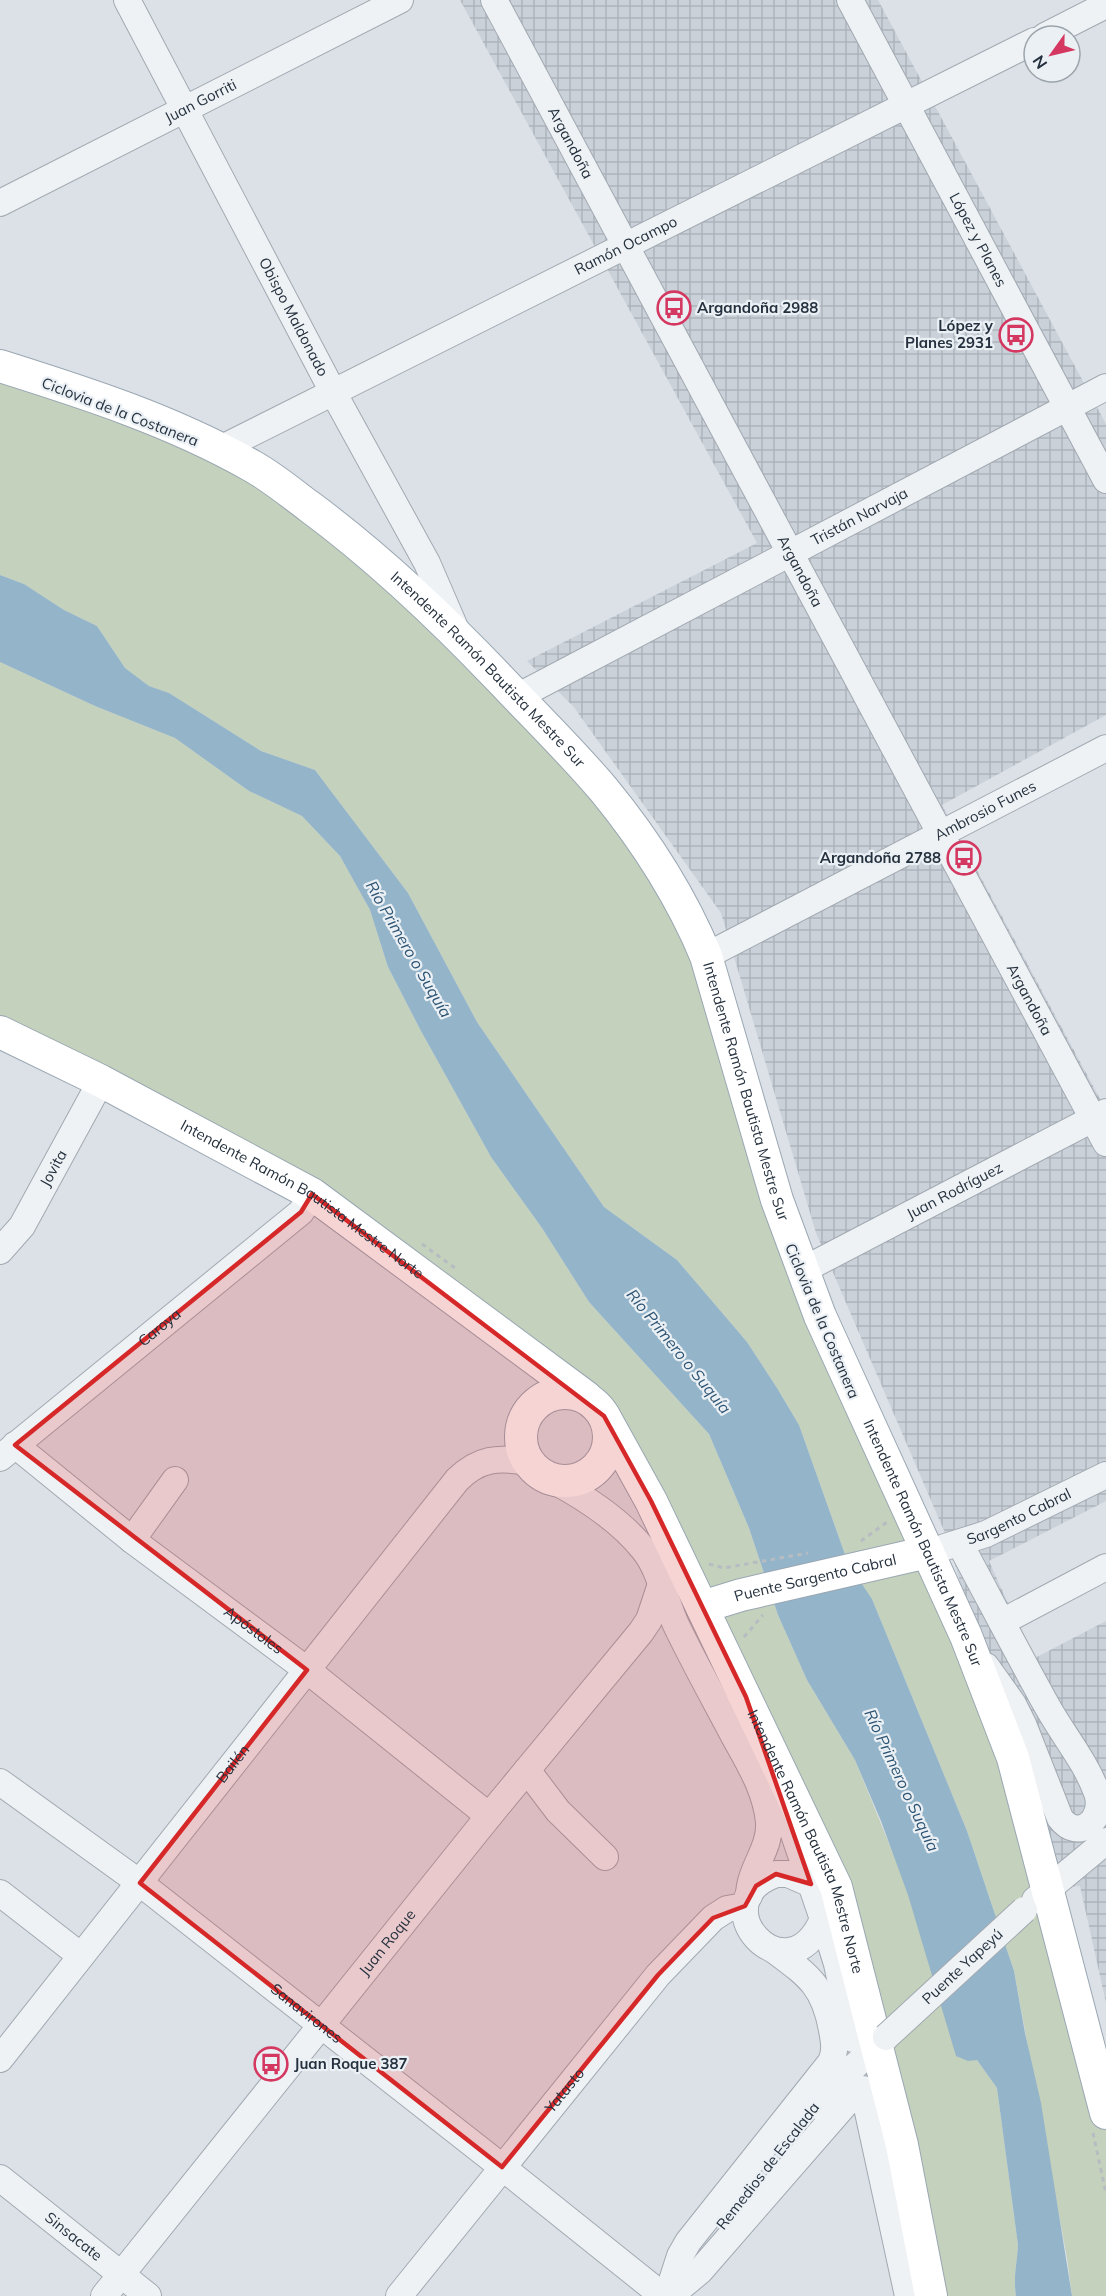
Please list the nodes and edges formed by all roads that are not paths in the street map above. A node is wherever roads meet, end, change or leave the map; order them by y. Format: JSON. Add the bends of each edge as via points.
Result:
{"nodes":[{"id":1,"x":127,"y":0,"type":"edge"},
{"id":2,"x":400,"y":0,"type":"edge"},
{"id":3,"x":494,"y":0,"type":"edge"},
{"id":4,"x":850,"y":0,"type":"edge"},
{"id":5,"x":1106,"y":5,"type":"edge"},
{"id":6,"x":1069,"y":24,"type":"edge"},
{"id":7,"x":1022,"y":47,"type":"edge"},
{"id":8,"x":906,"y":105,"type":"junction"},
{"id":9,"x":185,"y":109,"type":"junction"},
{"id":10,"x":0,"y":203,"type":"edge"},
{"id":11,"x":625,"y":245,"type":"junction"},
{"id":12,"x":0,"y":366,"type":"edge"},
{"id":13,"x":1106,"y":387,"type":"edge"},
{"id":14,"x":333,"y":392,"type":"junction"},
{"id":15,"x":1068,"y":407,"type":"junction"},
{"id":16,"x":220,"y":449,"type":"junction"},
{"id":17,"x":1106,"y":480,"type":"edge"},
{"id":18,"x":791,"y":554,"type":"junction"},
{"id":19,"x":459,"y":635,"type":"junction"},
{"id":20,"x":517,"y":697,"type":"junction"},
{"id":21,"x":1106,"y":748,"type":"edge"},
{"id":22,"x":941,"y":834,"type":"junction"},
{"id":23,"x":706,"y":956,"type":"junction"},
{"id":24,"x":0,"y":1032,"type":"edge"},
{"id":25,"x":101,"y":1081,"type":"junction"},
{"id":26,"x":1099,"y":1115,"type":"edge"},
{"id":27,"x":1106,"y":1143,"type":"edge"},
{"id":28,"x":312,"y":1194,"type":"junction"},
{"id":29,"x":0,"y":1251,"type":"edge"},
{"id":30,"x":803,"y":1270,"type":"junction"},
{"id":31,"x":595,"y":1406,"type":"junction"},
{"id":32,"x":7,"y":1451,"type":"edge"},
{"id":33,"x":528,"y":1462,"type":"junction"},
{"id":34,"x":1106,"y":1475,"type":"edge"},
{"id":35,"x":175,"y":1480,"type":"dead end"},
{"id":36,"x":554,"y":1480,"type":"junction"},
{"id":37,"x":132,"y":1540,"type":"junction"},
{"id":38,"x":960,"y":1544,"type":"junction"},
{"id":39,"x":928,"y":1552,"type":"junction"},
{"id":40,"x":1106,"y":1568,"type":"edge"},
{"id":41,"x":661,"y":1584,"type":"junction"},
{"id":42,"x":702,"y":1607,"type":"junction"},
{"id":43,"x":1002,"y":1622,"type":"junction"},
{"id":44,"x":966,"y":1636,"type":"junction"},
{"id":45,"x":307,"y":1670,"type":"junction"},
{"id":46,"x":746,"y":1697,"type":"junction"},
{"id":47,"x":527,"y":1770,"type":"junction"},
{"id":48,"x":0,"y":1782,"type":"edge"},
{"id":49,"x":489,"y":1816,"type":"junction"},
{"id":50,"x":1106,"y":1841,"type":"edge"},
{"id":51,"x":605,"y":1857,"type":"dead end"},
{"id":52,"x":140,"y":1883,"type":"junction"},
{"id":53,"x":811,"y":1884,"type":"junction"},
{"id":54,"x":1048,"y":1888,"type":"junction"},
{"id":55,"x":0,"y":1893,"type":"edge"},
{"id":56,"x":747,"y":1901,"type":"junction"},
{"id":57,"x":823,"y":1919,"type":"junction"},
{"id":58,"x":774,"y":1950,"type":"junction"},
{"id":59,"x":81,"y":1956,"type":"junction"},
{"id":60,"x":321,"y":2025,"type":"junction"},
{"id":61,"x":863,"y":2042,"type":"junction"},
{"id":62,"x":0,"y":2059,"type":"edge"},
{"id":63,"x":1106,"y":2113,"type":"edge"},
{"id":64,"x":502,"y":2167,"type":"junction"},
{"id":65,"x":0,"y":2178,"type":"edge"},
{"id":66,"x":121,"y":2274,"type":"junction"},
{"id":67,"x":104,"y":2296,"type":"edge"},
{"id":68,"x":148,"y":2296,"type":"edge"},
{"id":69,"x":399,"y":2296,"type":"edge"},
{"id":70,"x":663,"y":2296,"type":"edge"},
{"id":71,"x":669,"y":2296,"type":"edge"},
{"id":72,"x":908,"y":2296,"type":"edge"},
{"id":73,"x":930,"y":2296,"type":"edge"}],
"edges":[{"from":1,"to":9,"type":"street","name":"Obispo Maldonado"},
{"from":2,"to":9,"type":"street","name":"Juan Gorriti"},
{"from":3,"to":11,"type":"street","name":"Argandoña"},
{"from":4,"to":8,"type":"street","name":"López y Planes"},
{"from":5,"to":6,"type":"street"},
{"from":7,"to":8,"type":"street","name":"Ramón Ocampo"},
{"from":8,"to":11,"type":"street","name":"Ramón Ocampo"},
{"from":8,"to":15,"type":"street","name":"López y Planes"},
{"from":9,"to":10,"type":"street","name":"Juan Gorriti"},
{"from":9,"to":14,"type":"street","name":"Obispo Maldonado"},
{"from":11,"to":14,"type":"street","name":"Ramón Ocampo"},
{"from":11,"to":18,"type":"street","name":"Argandoña"},
{"from":12,"to":16,"type":"main road","name":"Intendente Ramón Bautista Mestre Sur","via":[[90,395]]},
{"from":13,"to":15,"type":"street","name":"Tristán Narvaja"},
{"from":14,"to":16,"type":"street","name":"Ramón Ocampo"},
{"from":14,"to":19,"type":"street","name":"Obispo Maldonado","via":[[427,563]]},
{"from":15,"to":17,"type":"street","name":"López y Planes"},
{"from":15,"to":18,"type":"street","name":"Tristán Narvaja"},
{"from":16,"to":19,"type":"main road","name":"Intendente Ramón Bautista Mestre Sur","via":[[254,467],[335,525]]},
{"from":18,"to":20,"type":"street","name":"Tristán Narvaja"},
{"from":18,"to":22,"type":"street","name":"Argandoña"},
{"from":19,"to":20,"type":"main road","name":"Intendente Ramón Bautista Mestre Sur"},
{"from":20,"to":23,"type":"main road","name":"Intendente Ramón Bautista Mestre Sur","via":[[604,791],[637,834],[677,898]]},
{"from":21,"to":22,"type":"street","name":"Ambrosio Funes"},
{"from":22,"to":23,"type":"street","name":"Ambrosio Funes"},
{"from":22,"to":26,"type":"street","name":"Argandoña"},
{"from":23,"to":30,"type":"main road","name":"Intendente Ramón Bautista Mestre Sur","via":[[777,1200]]},
{"from":24,"to":25,"type":"main road","name":"Intendente Ramón Bautista Mestre Norte"},
{"from":25,"to":28,"type":"main road","name":"Intendente Ramón Bautista Mestre Norte"},
{"from":25,"to":29,"type":"street","name":"Jovita","via":[[22,1226]]},
{"from":26,"to":27,"type":"street","name":"Argandoña"},
{"from":26,"to":30,"type":"street","name":"Juan Rodríguez"},
{"from":28,"to":31,"type":"main road","name":"Intendente Ramón Bautista Mestre Norte"},
{"from":28,"to":32,"type":"street","name":"Caroya","via":[[301,1212]]},
{"from":30,"to":39,"type":"main road","name":"Intendente Ramón Bautista Mestre Sur","via":[[820,1316]]},
{"from":31,"to":33,"type":"main road","via":[[571,1392],[543,1398],[531,1407],[520,1434]]},
{"from":31,"to":36,"type":"main road","via":[[609,1428],[610,1443],[605,1457],[584,1478],[570,1482]]},
{"from":31,"to":42,"type":"main road","name":"Intendente Ramón Bautista Mestre Norte","via":[[651,1501]]},
{"from":32,"to":37,"type":"street","name":"Apóstoles"},
{"from":33,"to":36,"type":"main road","via":[[544,1477]]},
{"from":33,"to":45,"type":"street","name":"Bailén","via":[[499,1459],[467,1470]]},
{"from":34,"to":38,"type":"street","name":"Sargento Cabral"},
{"from":35,"to":37,"type":"street"},
{"from":36,"to":41,"type":"street","via":[[592,1503],[635,1540]]},
{"from":37,"to":45,"type":"street","name":"Apóstoles"},
{"from":38,"to":39,"type":"street","name":"Sargento Cabral"},
{"from":38,"to":43,"type":"street"},
{"from":39,"to":42,"type":"main road","name":"Puente Sargento Cabral","via":[[738,1581]]},
{"from":39,"to":44,"type":"main road","name":"Intendente Ramón Bautista Mestre Sur"},
{"from":40,"to":43,"type":"street"},
{"from":41,"to":47,"type":"street","name":"Juan Roque","via":[[641,1632]]},
{"from":41,"to":56,"type":"street","via":[[678,1630],[764,1796],[769,1833]]},
{"from":42,"to":46,"type":"main road","name":"Intendente Ramón Bautista Mestre Norte"},
{"from":43,"to":44,"type":"street","via":[[1097,1792],[1099,1810],[1096,1818],[1084,1827],[1069,1827],[1060,1818],[1018,1714]]},
{"from":44,"to":54,"type":"main road","name":"Intendente Ramón Bautista Mestre Sur","via":[[1013,1758]]},
{"from":45,"to":49,"type":"street","name":"Apóstoles"},
{"from":45,"to":52,"type":"street","name":"Bailén"},
{"from":46,"to":53,"type":"street"},
{"from":46,"to":61,"type":"main road","name":"Intendente Ramón Bautista Mestre Norte","via":[[836,1887]]},
{"from":47,"to":49,"type":"street","name":"Juan Roque"},
{"from":47,"to":51,"type":"street","via":[[563,1817]]},
{"from":48,"to":52,"type":"street","name":"Sanavirones"},
{"from":49,"to":60,"type":"street","name":"Juan Roque"},
{"from":50,"to":54,"type":"street","name":"Puente Yapeyú"},
{"from":52,"to":59,"type":"street","name":"Bailén"},
{"from":52,"to":60,"type":"street","name":"Sanavirones"},
{"from":53,"to":56,"type":"street","via":[[789,1874],[777,1874],[756,1886]]},
{"from":53,"to":57,"type":"street"},
{"from":54,"to":61,"type":"street","name":"Puente Yapeyú","bridge":true},
{"from":54,"to":63,"type":"main road","name":"Intendente Ramón Bautista Mestre Sur"},
{"from":55,"to":59,"type":"street"},
{"from":56,"to":58,"type":"street","via":[[748,1929],[755,1939]]},
{"from":56,"to":64,"type":"street","name":"Yatasto","via":[[713,1918],[687,1943]]},
{"from":57,"to":58,"type":"street","via":[[818,1932],[804,1945],[787,1952]]},
{"from":57,"to":61,"type":"street"},
{"from":58,"to":61,"type":"street","via":[[802,1971]]},
{"from":59,"to":62,"type":"street","name":"Bailén"},
{"from":60,"to":64,"type":"street","name":"Sanavirones"},
{"from":60,"to":66,"type":"street","name":"Juan Roque"},
{"from":61,"to":71,"type":"street","name":"Remedios de Escalada"},
{"from":61,"to":71,"type":"street","name":"Remedios de Escalada","via":[[831,2061],[688,2242]]},
{"from":61,"to":73,"type":"main road","name":"Intendente Ramón Bautista Mestre Norte","via":[[902,2145]]},
{"from":64,"to":69,"type":"street","name":"Yatasto"},
{"from":64,"to":70,"type":"street","name":"Sanavirones"},
{"from":65,"to":66,"type":"street","name":"Sinsacate"},
{"from":66,"to":67,"type":"street","name":"Juan Roque"},
{"from":66,"to":68,"type":"street","name":"Sinsacate"},
{"from":71,"to":72,"type":"street","name":"Remedios de Escalada","via":[[700,2271],[863,2088]]}]}
